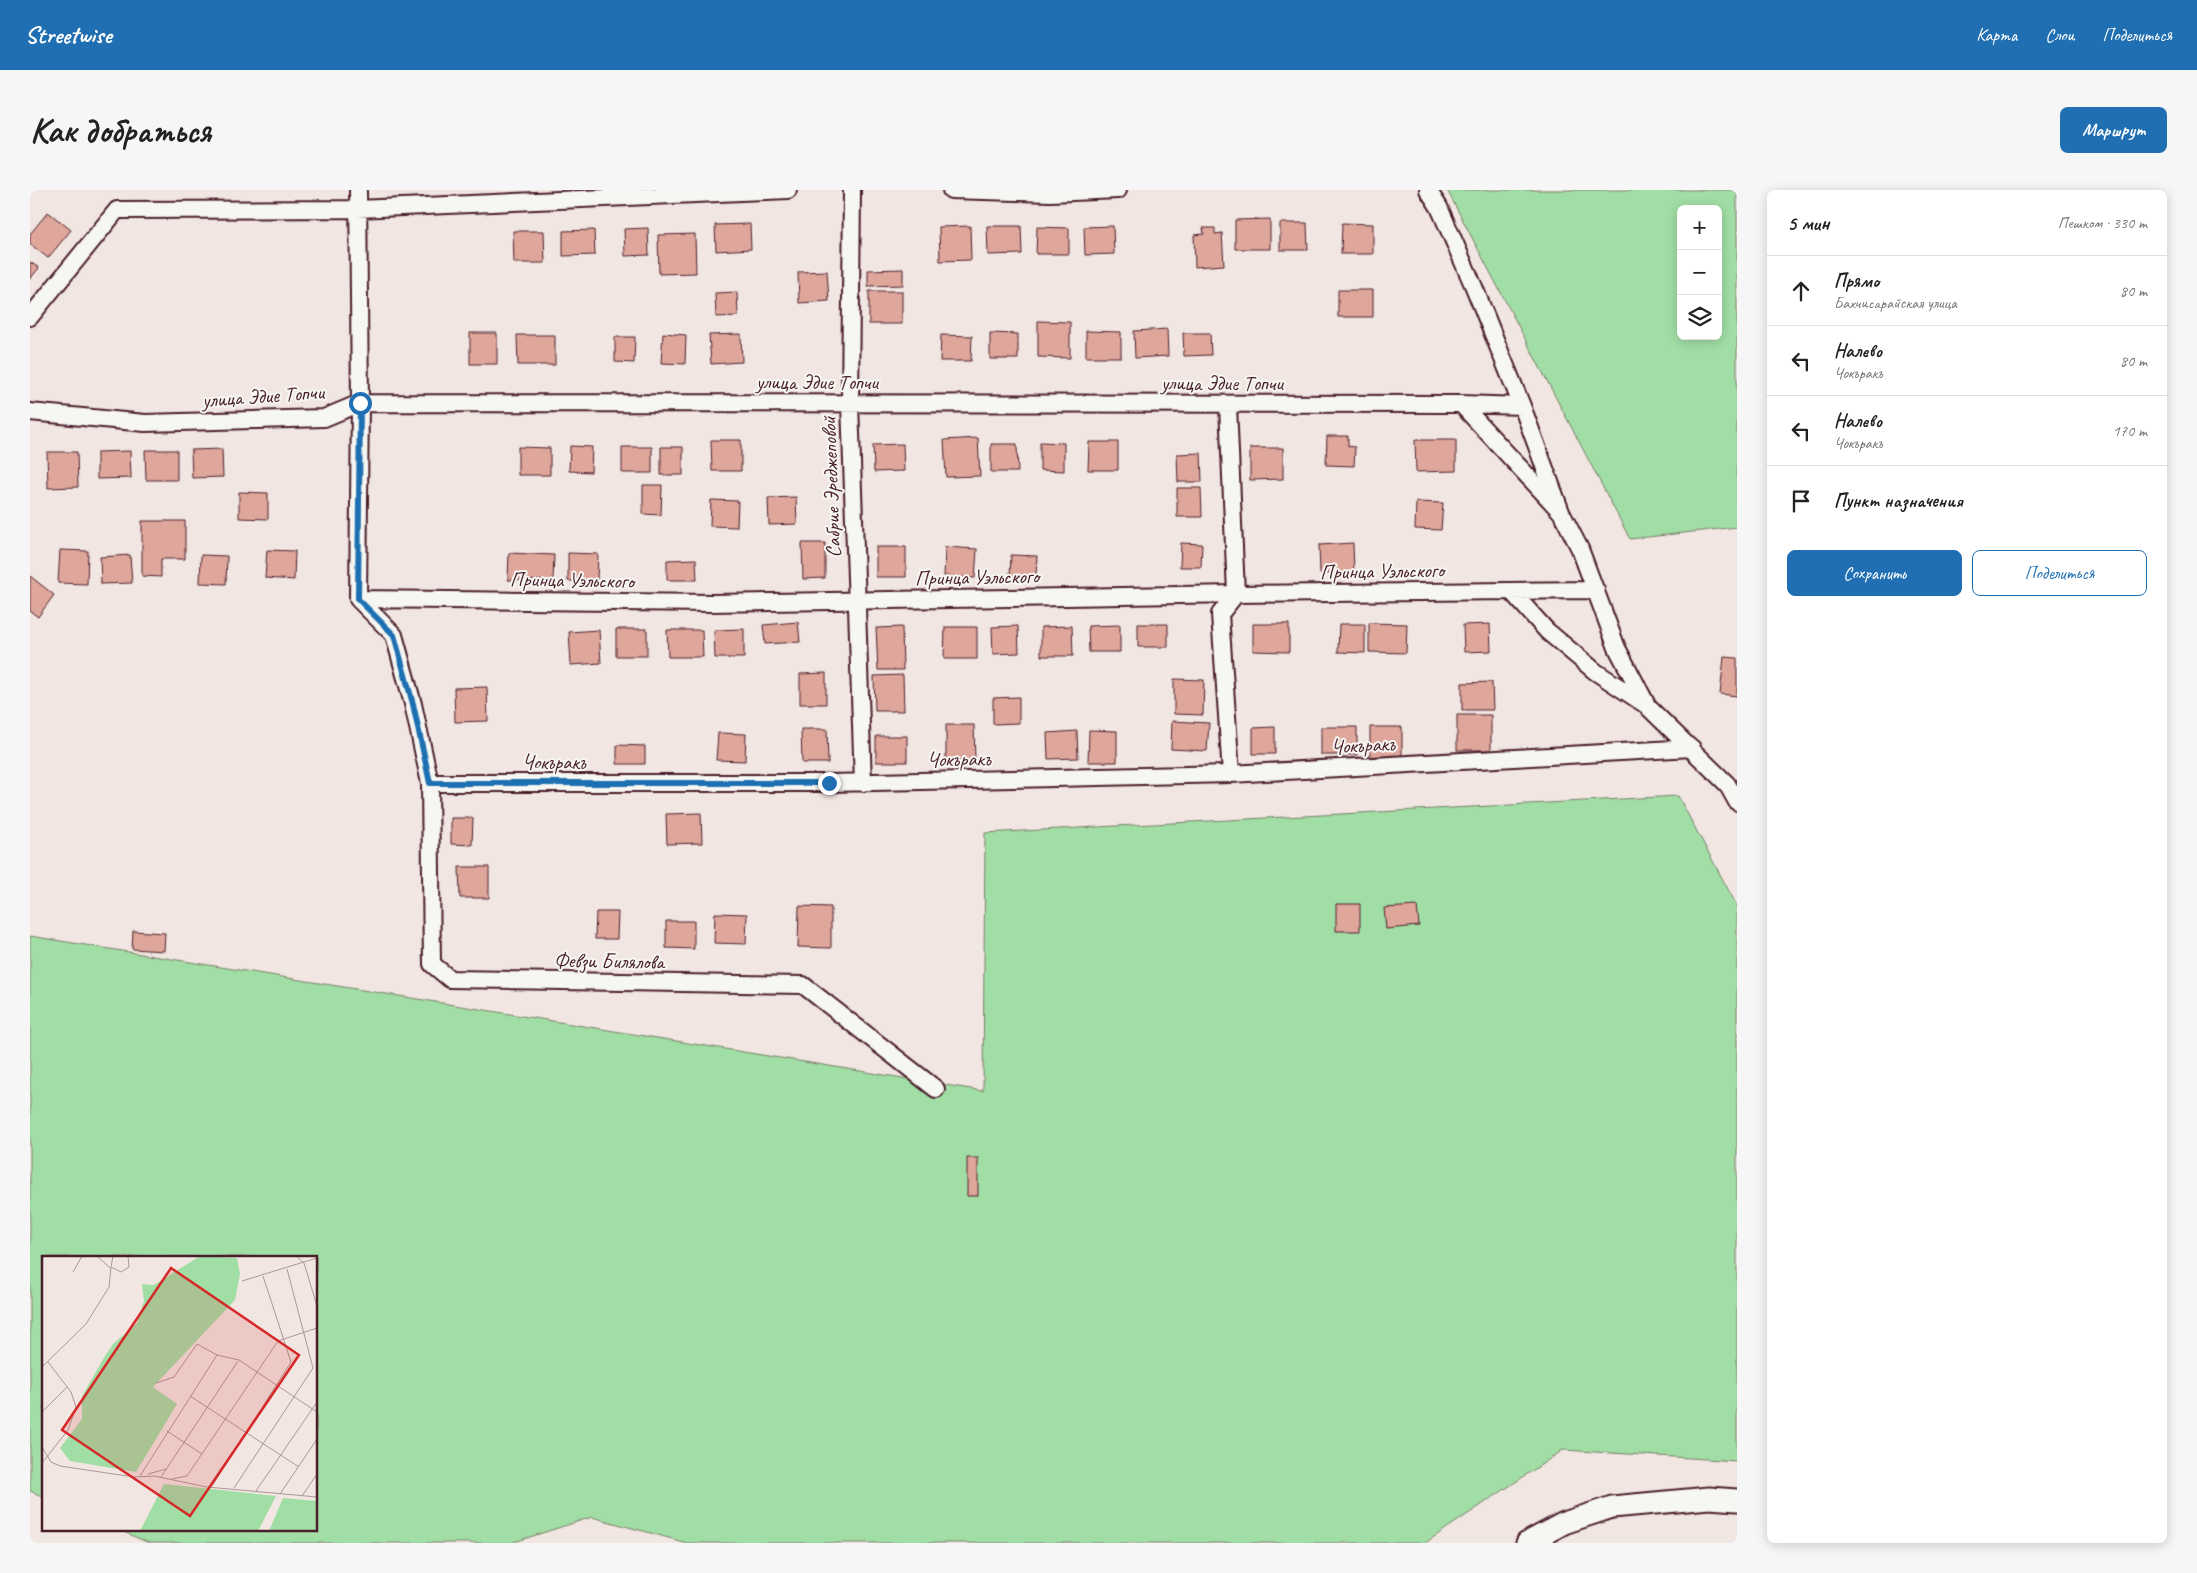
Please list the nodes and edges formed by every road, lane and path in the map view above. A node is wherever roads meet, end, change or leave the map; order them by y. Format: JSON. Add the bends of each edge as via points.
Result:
{"nodes":[{"id":1,"x":358,"y":190,"type":"edge"},
{"id":2,"x":788,"y":190,"type":"edge"},
{"id":3,"x":852,"y":190,"type":"edge"},
{"id":4,"x":951,"y":190,"type":"edge"},
{"id":5,"x":1118,"y":190,"type":"edge"},
{"id":6,"x":1428,"y":190,"type":"edge"},
{"id":7,"x":357,"y":209,"type":"junction"},
{"id":8,"x":30,"y":317,"type":"edge"},
{"id":9,"x":360,"y":403,"type":"junction"},
{"id":10,"x":850,"y":403,"type":"junction"},
{"id":11,"x":1228,"y":404,"type":"junction"},
{"id":12,"x":1461,"y":404,"type":"junction"},
{"id":13,"x":1522,"y":406,"type":"junction"},
{"id":14,"x":30,"y":412,"type":"edge"},
{"id":15,"x":1561,"y":512,"type":"junction"},
{"id":16,"x":1596,"y":590,"type":"junction"},
{"id":17,"x":1511,"y":591,"type":"junction"},
{"id":18,"x":1236,"y":594,"type":"junction"},
{"id":19,"x":358,"y":599,"type":"junction"},
{"id":20,"x":856,"y":601,"type":"junction"},
{"id":21,"x":1648,"y":707,"type":"junction"},
{"id":22,"x":1692,"y":748,"type":"junction"},
{"id":23,"x":1231,"y":774,"type":"junction"},
{"id":24,"x":863,"y":782,"type":"junction"},
{"id":25,"x":430,"y":783,"type":"junction"},
{"id":26,"x":1737,"y":802,"type":"edge"},
{"id":27,"x":936,"y":1089,"type":"dead end"},
{"id":28,"x":1737,"y":1500,"type":"edge"},
{"id":29,"x":1527,"y":1543,"type":"edge"}],
"edges":[{"from":1,"to":7,"type":"street"},
{"from":2,"to":7,"type":"street"},
{"from":3,"to":10,"type":"street","name":"Сабрие Эреджеповой"},
{"from":4,"to":5,"type":"street","via":[[1050,193]]},
{"from":6,"to":13,"type":"street","via":[[1439,207]]},
{"from":7,"to":8,"type":"street","via":[[117,210]]},
{"from":7,"to":9,"type":"street"},
{"from":9,"to":10,"type":"street","name":"улица Эдие Топчи"},
{"from":9,"to":14,"type":"street","name":"улица Эдие Топчи","via":[[324,418],[244,421],[145,423]]},
{"from":9,"to":19,"type":"street"},
{"from":10,"to":11,"type":"street","name":"улица Эдие Топчи"},
{"from":10,"to":20,"type":"street","name":"Сабрие Эреджеповой"},
{"from":11,"to":12,"type":"street","name":"улица Эдие Топчи"},
{"from":11,"to":18,"type":"street"},
{"from":12,"to":13,"type":"street","name":"улица Эдие Топчи"},
{"from":12,"to":15,"type":"street"},
{"from":13,"to":15,"type":"street"},
{"from":15,"to":16,"type":"street"},
{"from":16,"to":17,"type":"street","name":"Принца Уэльского"},
{"from":16,"to":21,"type":"street","via":[[1617,648]]},
{"from":17,"to":18,"type":"street","name":"Принца Уэльского"},
{"from":17,"to":21,"type":"street","via":[[1547,631],[1596,672]]},
{"from":18,"to":20,"type":"street","name":"Принца Уэльского"},
{"from":18,"to":23,"type":"street","via":[[1220,614]]},
{"from":19,"to":20,"type":"street","name":"Принца Уэльского","via":[[712,604]]},
{"from":19,"to":25,"type":"street","via":[[394,635]]},
{"from":20,"to":24,"type":"street","name":"Сабрие Эреджеповой"},
{"from":21,"to":22,"type":"street"},
{"from":22,"to":23,"type":"street","name":"Чокъракъ"},
{"from":22,"to":26,"type":"street","via":[[1727,784]]},
{"from":23,"to":24,"type":"street","name":"Чокъракъ"},
{"from":24,"to":25,"type":"street","name":"Чокъракъ"},
{"from":25,"to":27,"type":"street","name":"Февзи Билялова","via":[[432,964],[450,979],[803,985]]},
{"from":28,"to":29,"type":"main road","via":[[1710,1498],[1612,1507],[1564,1523]]}]}
